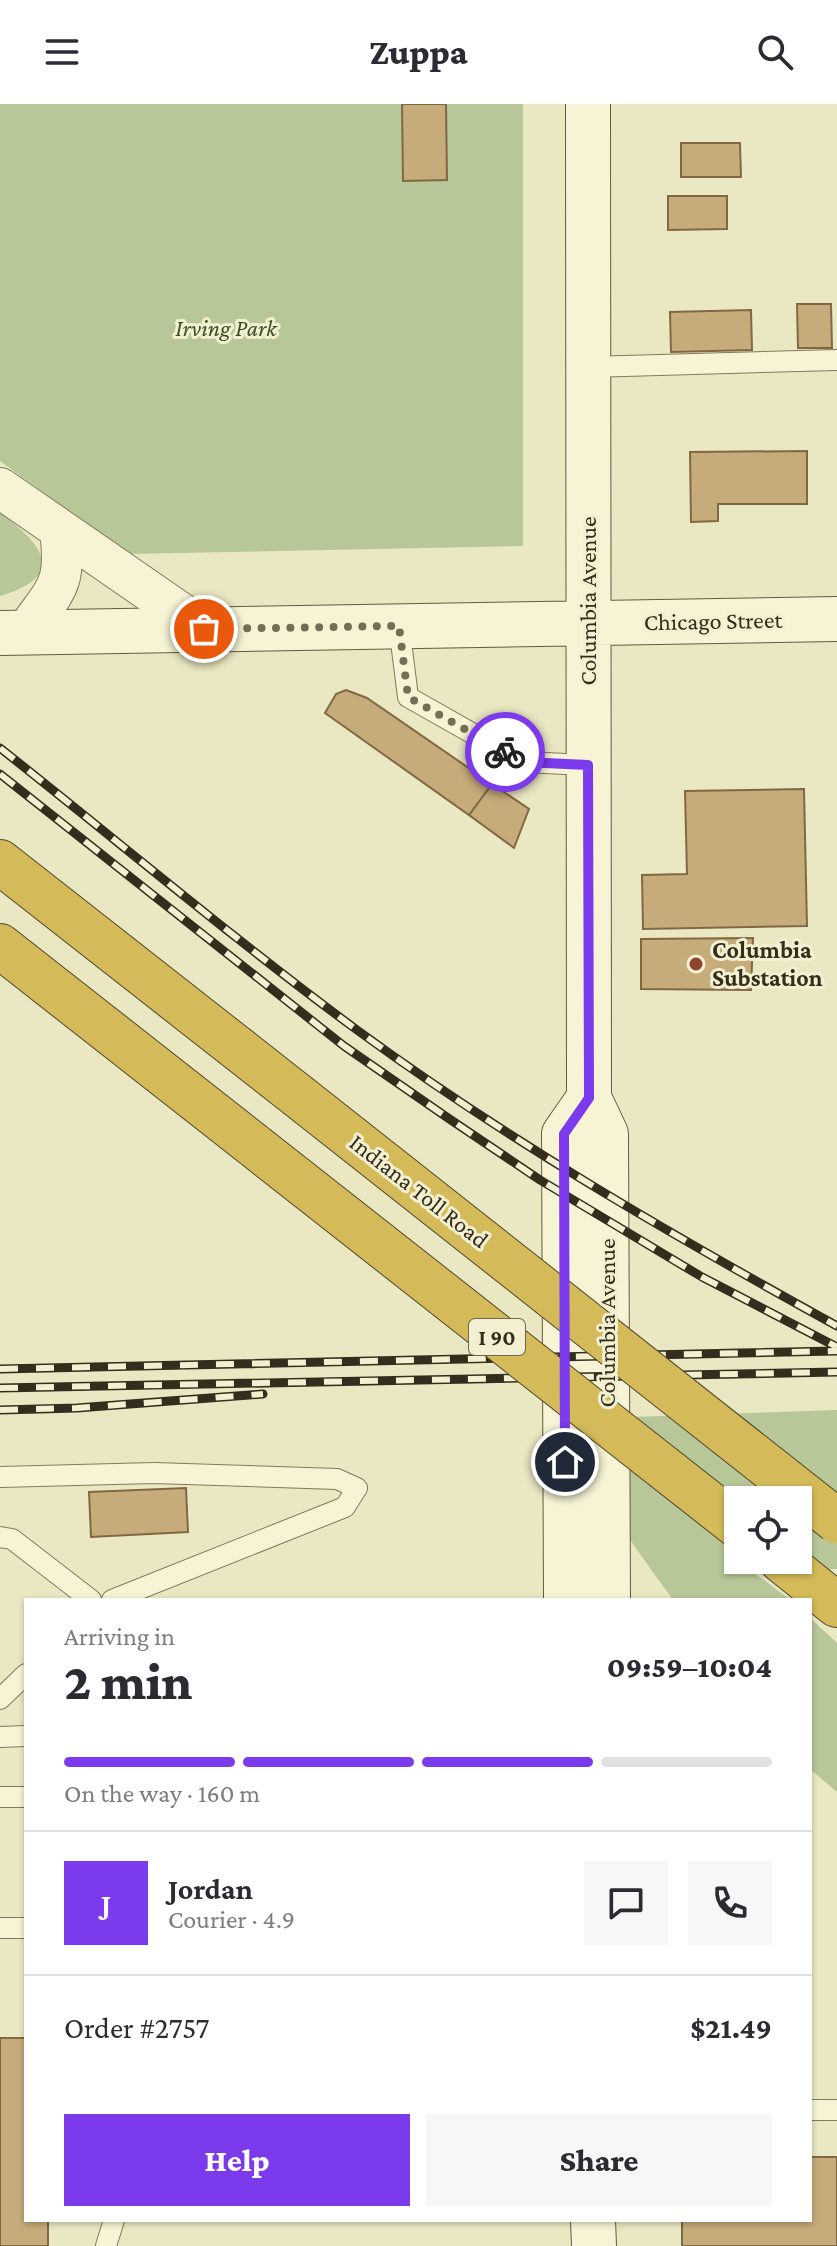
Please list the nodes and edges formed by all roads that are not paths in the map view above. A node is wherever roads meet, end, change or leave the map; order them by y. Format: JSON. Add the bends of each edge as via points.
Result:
{"nodes":[{"id":1,"x":588,"y":104,"type":"edge"},
{"id":2,"x":837,"y":360,"type":"edge"},
{"id":3,"x":589,"y":367,"type":"junction"},
{"id":4,"x":0,"y":488,"type":"edge"},
{"id":5,"x":60,"y":530,"type":"junction"},
{"id":6,"x":837,"y":619,"type":"edge"},
{"id":7,"x":589,"y":623,"type":"junction"},
{"id":8,"x":399,"y":626,"type":"junction"},
{"id":9,"x":204,"y":629,"type":"junction"},
{"id":10,"x":12,"y":633,"type":"edge"},
{"id":11,"x":588,"y":765,"type":"junction"},
{"id":12,"x":0,"y":862,"type":"edge"},
{"id":13,"x":0,"y":946,"type":"edge"},
{"id":14,"x":589,"y":1098,"type":"junction"},
{"id":15,"x":0,"y":1477,"type":"edge"},
{"id":16,"x":724,"y":1515,"type":"edge"},
{"id":17,"x":837,"y":1521,"type":"edge"},
{"id":18,"x":0,"y":1537,"type":"edge"},
{"id":19,"x":799,"y":1574,"type":"edge"},
{"id":20,"x":88,"y":1598,"type":"edge"},
{"id":21,"x":117,"y":1598,"type":"edge"},
{"id":22,"x":566,"y":1598,"type":"edge"},
{"id":23,"x":608,"y":1598,"type":"edge"},
{"id":24,"x":837,"y":1605,"type":"edge"},
{"id":25,"x":24,"y":1676,"type":"edge"},
{"id":26,"x":0,"y":1699,"type":"edge"},
{"id":27,"x":24,"y":1736,"type":"edge"},
{"id":28,"x":0,"y":1737,"type":"edge"},
{"id":29,"x":0,"y":1797,"type":"edge"},
{"id":30,"x":24,"y":1797,"type":"edge"},
{"id":31,"x":0,"y":1928,"type":"edge"},
{"id":32,"x":24,"y":1928,"type":"edge"},
{"id":33,"x":812,"y":2110,"type":"edge"},
{"id":34,"x":837,"y":2110,"type":"edge"},
{"id":35,"x":113,"y":2222,"type":"edge"},
{"id":36,"x":593,"y":2222,"type":"edge"},
{"id":37,"x":106,"y":2246,"type":"edge"},
{"id":38,"x":594,"y":2246,"type":"edge"}],
"edges":[{"from":1,"to":3,"type":"street","name":"Columbia Avenue"},
{"from":2,"to":3,"type":"lane"},
{"from":3,"to":7,"type":"street","name":"Columbia Avenue"},
{"from":4,"to":5,"type":"street"},
{"from":5,"to":9,"type":"street"},
{"from":5,"to":10,"type":"street","via":[[62,580]]},
{"from":6,"to":7,"type":"street","name":"Chicago Street"},
{"from":7,"to":8,"type":"street","name":"Chicago Street"},
{"from":7,"to":11,"type":"street","name":"Columbia Avenue"},
{"from":8,"to":9,"type":"street","name":"Chicago Street"},
{"from":8,"to":11,"type":"lane","via":[[408,697],[523,762]]},
{"from":9,"to":10,"type":"street"},
{"from":11,"to":14,"type":"street","name":"Columbia Avenue"},
{"from":12,"to":17,"type":"highway","name":"Indiana Toll Road","number":"I 90","bridge":true},
{"from":13,"to":16,"type":"highway","number":"I 90","bridge":true},
{"from":14,"to":22,"type":"street","name":"Columbia Avenue","via":[[564,1134]]},
{"from":14,"to":23,"type":"street","name":"Columbia Avenue","via":[[606,1134]]},
{"from":15,"to":21,"type":"lane","via":[[170,1474],[337,1479],[357,1488],[345,1507]]},
{"from":18,"to":20,"type":"lane","via":[[12,1539]]},
{"from":19,"to":24,"type":"highway"},
{"from":25,"to":26,"type":"lane"},
{"from":27,"to":28,"type":"lane"},
{"from":29,"to":30,"type":"lane"},
{"from":31,"to":32,"type":"lane"},
{"from":33,"to":34,"type":"lane"},
{"from":35,"to":37,"type":"lane"},
{"from":36,"to":38,"type":"street"}]}
